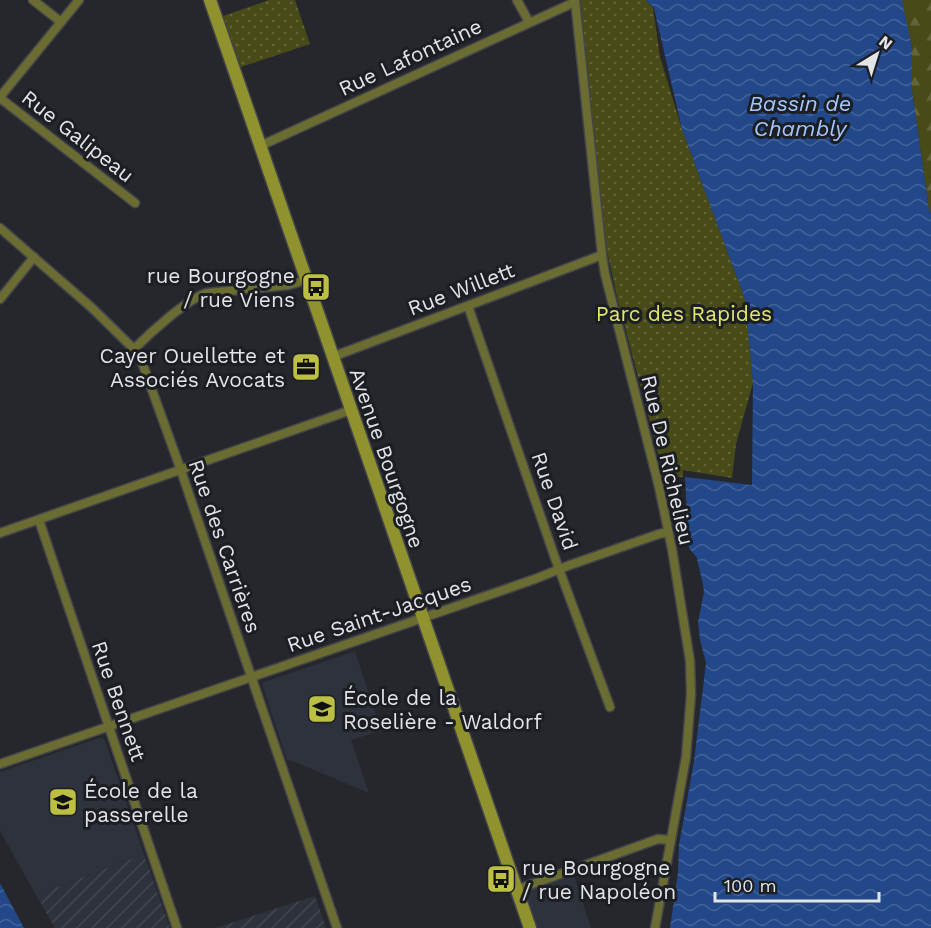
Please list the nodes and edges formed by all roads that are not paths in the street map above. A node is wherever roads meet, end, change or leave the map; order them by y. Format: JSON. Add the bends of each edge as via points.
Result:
{"nodes":[{"id":1,"x":33,"y":0,"type":"edge"},
{"id":2,"x":78,"y":0,"type":"edge"},
{"id":3,"x":210,"y":0,"type":"edge"},
{"id":4,"x":517,"y":0,"type":"edge"},
{"id":5,"x":575,"y":1,"type":"edge"},
{"id":6,"x":61,"y":22,"type":"junction"},
{"id":7,"x":529,"y":22,"type":"junction"},
{"id":8,"x":0,"y":98,"type":"edge"},
{"id":9,"x":260,"y":146,"type":"junction"},
{"id":10,"x":135,"y":203,"type":"dead end"},
{"id":11,"x":0,"y":228,"type":"edge"},
{"id":12,"x":602,"y":255,"type":"junction"},
{"id":13,"x":34,"y":257,"type":"junction"},
{"id":14,"x":306,"y":280,"type":"junction"},
{"id":15,"x":0,"y":299,"type":"edge"},
{"id":16,"x":468,"y":306,"type":"junction"},
{"id":17,"x":135,"y":348,"type":"junction"},
{"id":18,"x":332,"y":357,"type":"junction"},
{"id":19,"x":351,"y":410,"type":"junction"},
{"id":20,"x":180,"y":470,"type":"junction"},
{"id":21,"x":39,"y":520,"type":"junction"},
{"id":22,"x":668,"y":532,"type":"junction"},
{"id":23,"x":0,"y":533,"type":"edge"},
{"id":24,"x":560,"y":570,"type":"junction"},
{"id":25,"x":422,"y":618,"type":"junction"},
{"id":26,"x":250,"y":677,"type":"junction"},
{"id":27,"x":610,"y":708,"type":"dead end"},
{"id":28,"x":108,"y":727,"type":"junction"},
{"id":29,"x":0,"y":764,"type":"edge"},
{"id":30,"x":670,"y":840,"type":"junction"},
{"id":31,"x":516,"y":890,"type":"junction"},
{"id":32,"x":177,"y":928,"type":"edge"},
{"id":33,"x":337,"y":928,"type":"edge"},
{"id":34,"x":530,"y":928,"type":"edge"},
{"id":35,"x":655,"y":928,"type":"edge"}],
"edges":[{"from":1,"to":6,"type":"street"},
{"from":2,"to":6,"type":"street"},
{"from":3,"to":9,"type":"street","name":"Avenue Bourgogne"},
{"from":4,"to":7,"type":"street"},
{"from":5,"to":7,"type":"street","name":"Rue Lafontaine"},
{"from":5,"to":12,"type":"street","name":"Rue De Richelieu"},
{"from":6,"to":8,"type":"street"},
{"from":7,"to":9,"type":"street","name":"Rue Lafontaine"},
{"from":8,"to":10,"type":"street","name":"Rue Galipeau"},
{"from":9,"to":14,"type":"street","name":"Avenue Bourgogne"},
{"from":11,"to":13,"type":"street","name":"Rue des Carrières"},
{"from":12,"to":16,"type":"street","name":"Rue Willett"},
{"from":12,"to":22,"type":"street","name":"Rue De Richelieu"},
{"from":13,"to":15,"type":"street"},
{"from":13,"to":17,"type":"street","name":"Rue des Carrières"},
{"from":14,"to":17,"type":"street","via":[[200,294]]},
{"from":14,"to":18,"type":"street","name":"Avenue Bourgogne"},
{"from":16,"to":18,"type":"street","name":"Rue Willett"},
{"from":16,"to":24,"type":"street","name":"Rue David"},
{"from":17,"to":20,"type":"street","name":"Rue des Carrières"},
{"from":18,"to":19,"type":"street","name":"Avenue Bourgogne"},
{"from":19,"to":20,"type":"street"},
{"from":19,"to":25,"type":"street","name":"Avenue Bourgogne"},
{"from":20,"to":21,"type":"street"},
{"from":20,"to":26,"type":"street","name":"Rue des Carrières"},
{"from":21,"to":23,"type":"street"},
{"from":21,"to":28,"type":"street","name":"Rue Bennett"},
{"from":22,"to":24,"type":"street","name":"Rue Saint-Jacques"},
{"from":22,"to":30,"type":"street","name":"Rue De Richelieu","via":[[689,647],[691,680],[686,757]]},
{"from":24,"to":25,"type":"street","name":"Rue Saint-Jacques"},
{"from":24,"to":27,"type":"street","name":"Rue David"},
{"from":25,"to":26,"type":"street","name":"Rue Saint-Jacques"},
{"from":25,"to":31,"type":"street","name":"Avenue Bourgogne"},
{"from":26,"to":28,"type":"street","name":"Rue Saint-Jacques"},
{"from":26,"to":33,"type":"street","name":"Rue des Carrières"},
{"from":28,"to":29,"type":"street","name":"Rue Saint-Jacques"},
{"from":28,"to":32,"type":"street","name":"Rue Bennett"},
{"from":30,"to":31,"type":"street","via":[[658,839]]},
{"from":30,"to":35,"type":"street","name":"Rue De Richelieu"},
{"from":31,"to":34,"type":"street","name":"Avenue Bourgogne"}]}
